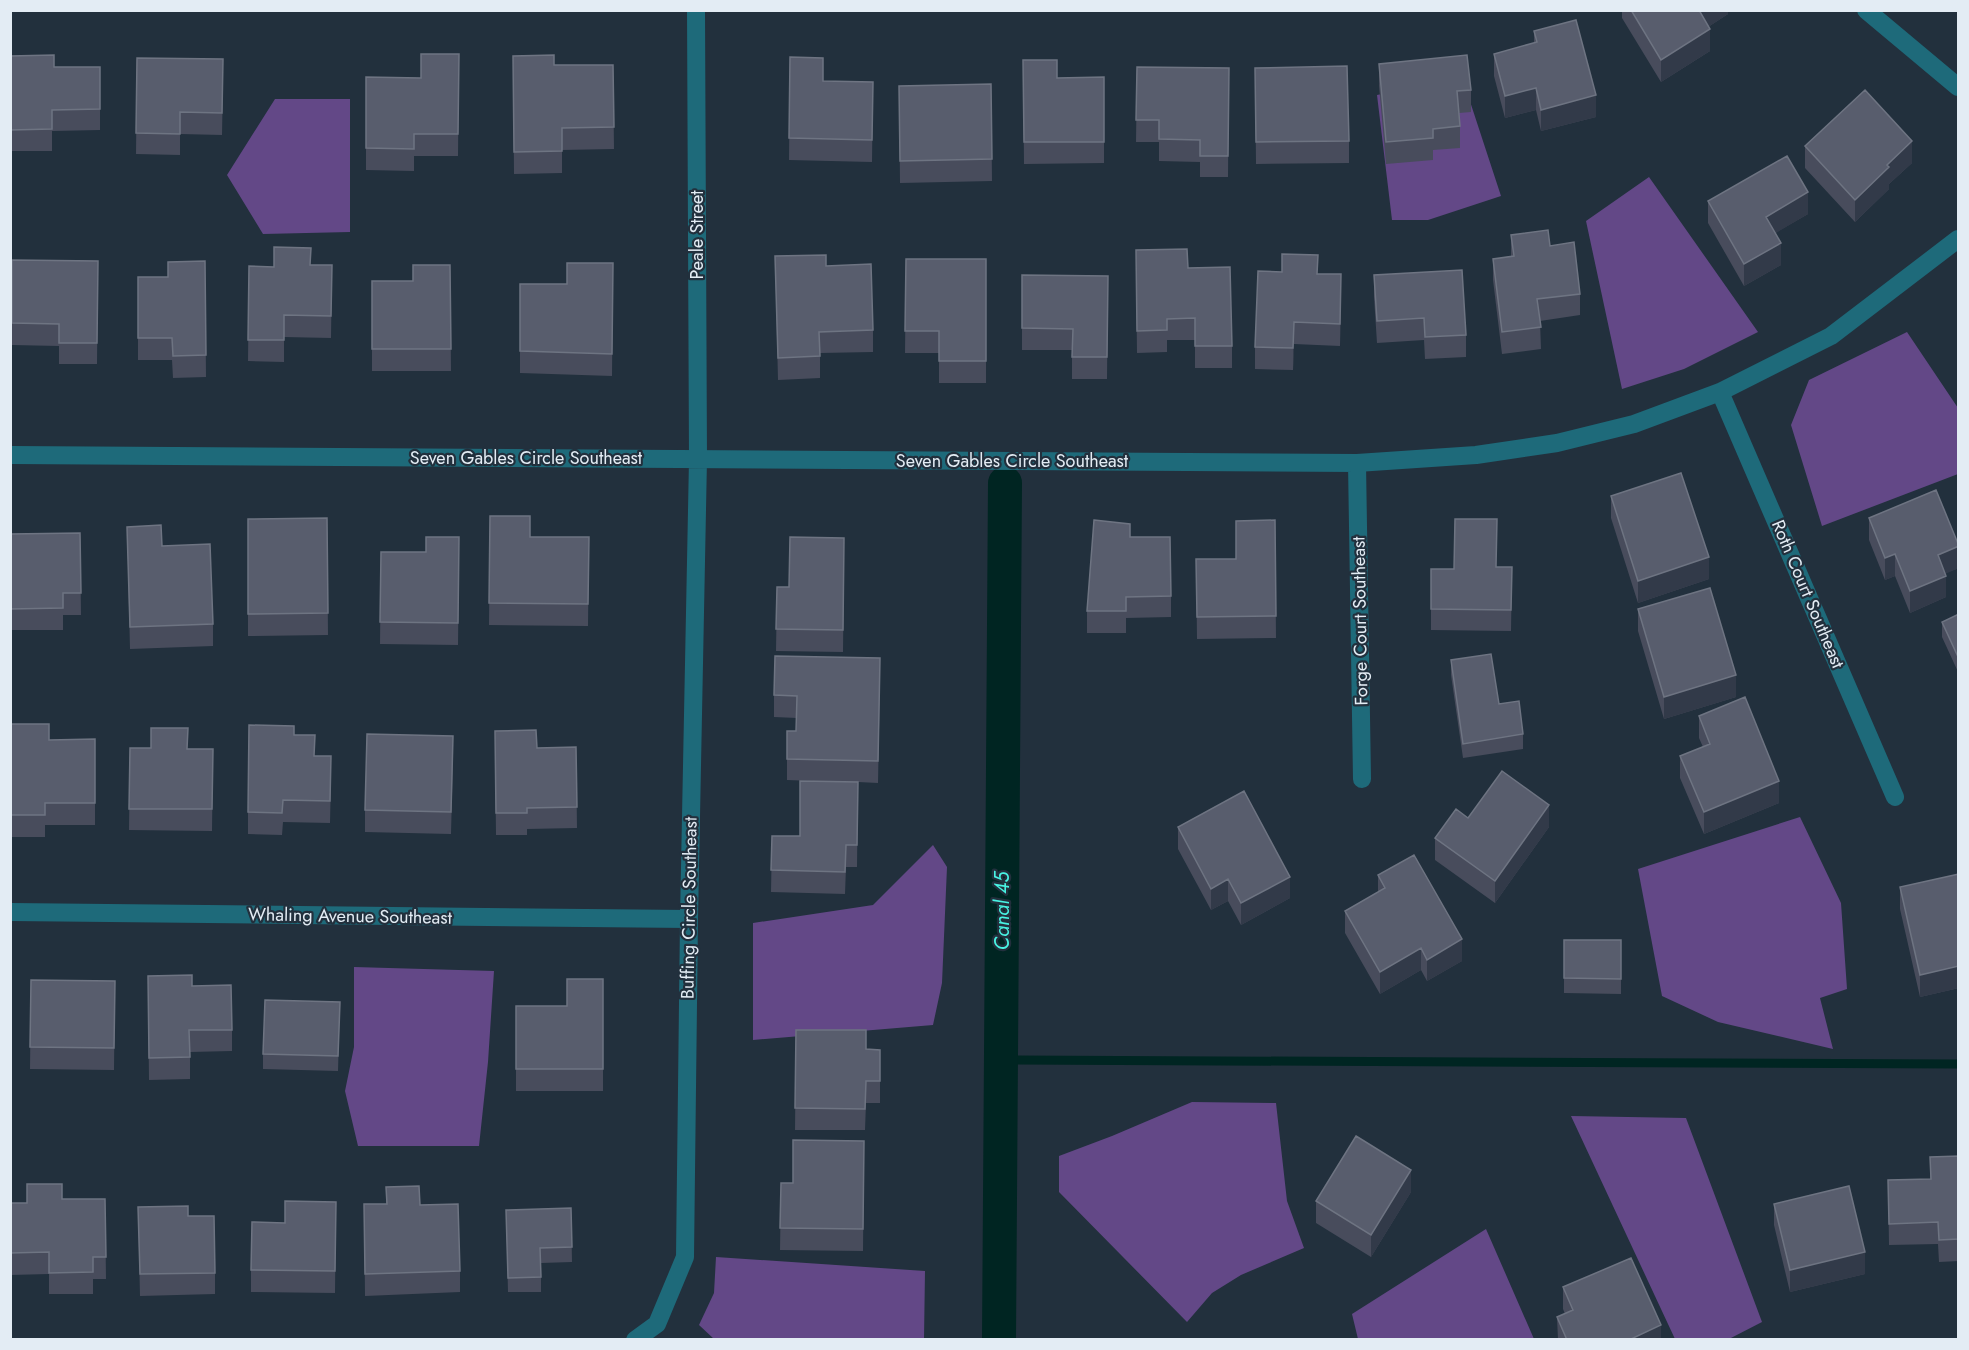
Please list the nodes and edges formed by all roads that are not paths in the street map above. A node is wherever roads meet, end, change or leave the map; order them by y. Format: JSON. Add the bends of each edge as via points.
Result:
{"nodes":[{"id":1,"x":696,"y":10,"type":"edge"},
{"id":2,"x":1866,"y":10,"type":"edge"},
{"id":3,"x":1959,"y":87,"type":"edge"},
{"id":4,"x":1959,"y":238,"type":"edge"},
{"id":5,"x":1720,"y":392,"type":"junction"},
{"id":6,"x":10,"y":455,"type":"edge"},
{"id":7,"x":698,"y":459,"type":"junction"},
{"id":8,"x":1357,"y":463,"type":"junction"},
{"id":9,"x":1362,"y":779,"type":"dead end"},
{"id":10,"x":1895,"y":797,"type":"dead end"},
{"id":11,"x":10,"y":912,"type":"edge"},
{"id":12,"x":689,"y":920,"type":"junction"},
{"id":13,"x":635,"y":1340,"type":"edge"}],
"edges":[{"from":1,"to":7,"type":"street","name":"Peale Street"},
{"from":2,"to":3,"type":"street"},
{"from":4,"to":5,"type":"street","name":"Seven Gables Circle Southeast","via":[[1831,336]]},
{"from":5,"to":8,"type":"street","name":"Seven Gables Circle Southeast","via":[[1634,424],[1557,443],[1476,455]]},
{"from":5,"to":10,"type":"street","name":"Roth Court Southeast"},
{"from":6,"to":7,"type":"street","name":"Seven Gables Circle Southeast"},
{"from":7,"to":8,"type":"street","name":"Seven Gables Circle Southeast"},
{"from":7,"to":12,"type":"street","name":"Buffing Circle Southeast"},
{"from":8,"to":9,"type":"street","name":"Forge Court Southeast"},
{"from":11,"to":12,"type":"street","name":"Whaling Avenue Southeast"},
{"from":12,"to":13,"type":"street","name":"Buffing Circle Southeast","via":[[685,1257],[657,1324]]}]}
